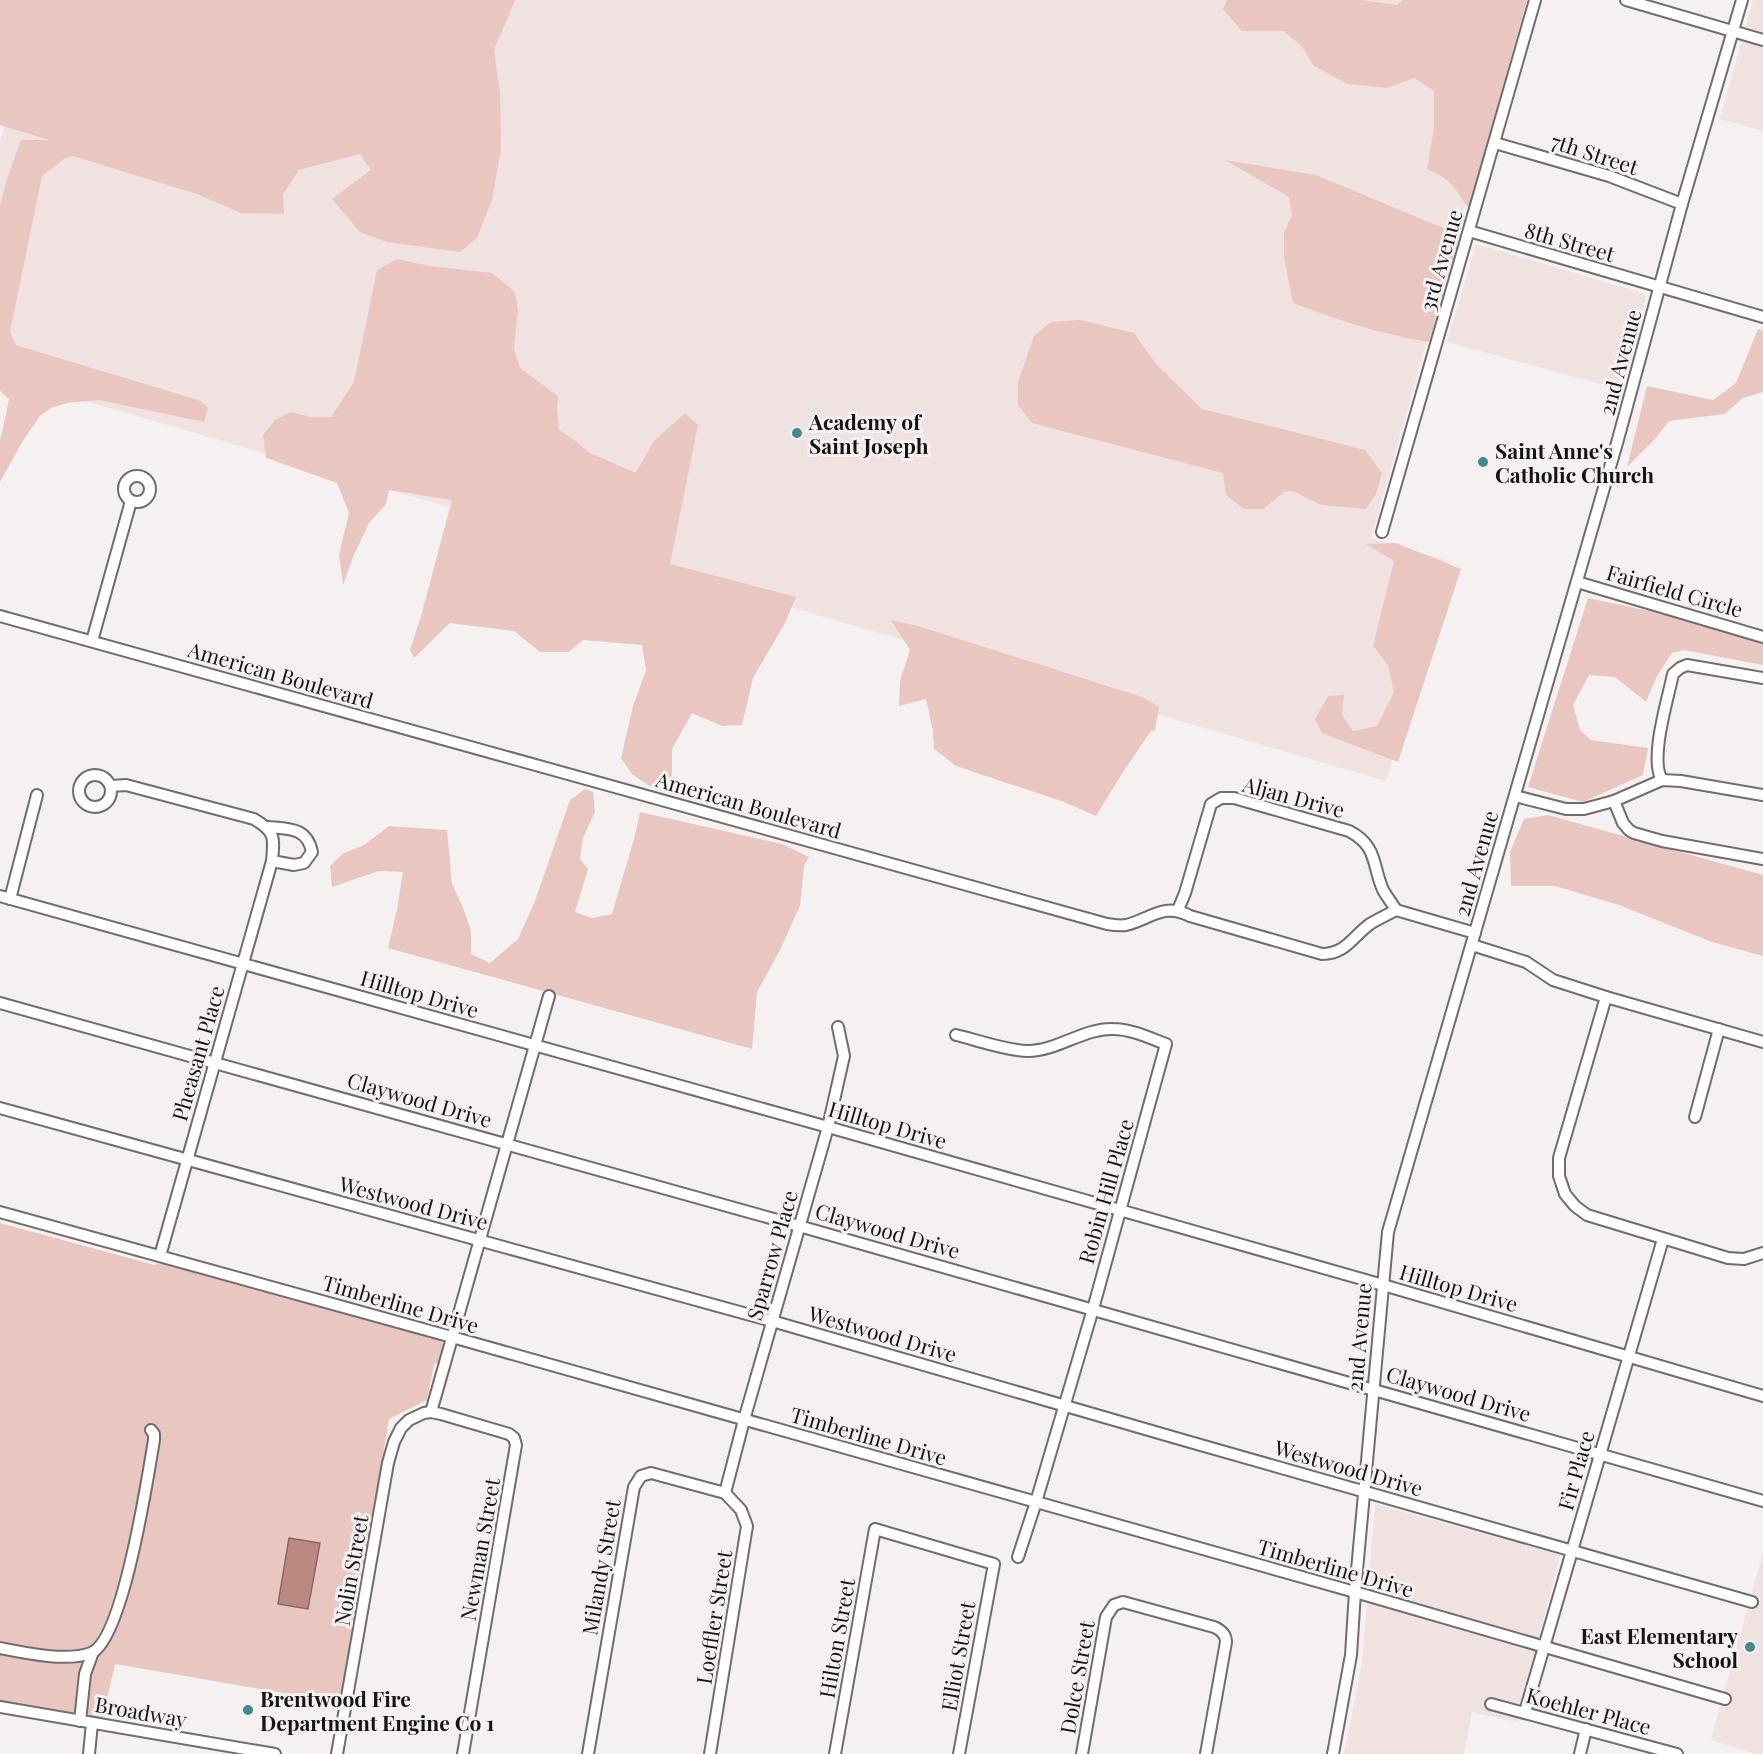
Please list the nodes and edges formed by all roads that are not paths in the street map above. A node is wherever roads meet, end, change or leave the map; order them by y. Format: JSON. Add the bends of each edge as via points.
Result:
{"nodes":[{"id":1,"x":1535,"y":0,"type":"edge"},
{"id":2,"x":1626,"y":0,"type":"edge"},
{"id":3,"x":1742,"y":0,"type":"edge"},
{"id":4,"x":1734,"y":32,"type":"junction"},
{"id":5,"x":1763,"y":40,"type":"edge"},
{"id":6,"x":1495,"y":143,"type":"junction"},
{"id":7,"x":1682,"y":204,"type":"junction"},
{"id":8,"x":1469,"y":231,"type":"junction"},
{"id":9,"x":1660,"y":287,"type":"junction"},
{"id":10,"x":1763,"y":304,"type":"edge"},
{"id":11,"x":1761,"y":316,"type":"edge"},
{"id":12,"x":131,"y":501,"type":"dead end"},
{"id":13,"x":1382,"y":532,"type":"dead end"},
{"id":14,"x":1577,"y":582,"type":"junction"},
{"id":15,"x":0,"y":616,"type":"edge"},
{"id":16,"x":1763,"y":637,"type":"edge"},
{"id":17,"x":92,"y":641,"type":"junction"},
{"id":18,"x":1763,"y":678,"type":"edge"},
{"id":19,"x":1662,"y":780,"type":"junction"},
{"id":20,"x":111,"y":786,"type":"dead end"},
{"id":21,"x":37,"y":795,"type":"dead end"},
{"id":22,"x":1763,"y":795,"type":"edge"},
{"id":23,"x":1515,"y":796,"type":"junction"},
{"id":24,"x":1614,"y":801,"type":"junction"},
{"id":25,"x":267,"y":827,"type":"junction"},
{"id":26,"x":1763,"y":859,"type":"edge"},
{"id":27,"x":272,"y":861,"type":"junction"},
{"id":28,"x":5,"y":897,"type":"edge"},
{"id":29,"x":1178,"y":910,"type":"junction"},
{"id":30,"x":1395,"y":910,"type":"junction"},
{"id":31,"x":1475,"y":933,"type":"junction"},
{"id":32,"x":1472,"y":945,"type":"junction"},
{"id":33,"x":242,"y":963,"type":"junction"},
{"id":34,"x":549,"y":996,"type":"dead end"},
{"id":35,"x":1606,"y":997,"type":"junction"},
{"id":36,"x":0,"y":1003,"type":"edge"},
{"id":37,"x":838,"y":1027,"type":"dead end"},
{"id":38,"x":1719,"y":1029,"type":"junction"},
{"id":39,"x":956,"y":1035,"type":"dead end"},
{"id":40,"x":1763,"y":1042,"type":"edge"},
{"id":41,"x":534,"y":1045,"type":"junction"},
{"id":42,"x":214,"y":1062,"type":"junction"},
{"id":43,"x":0,"y":1108,"type":"edge"},
{"id":44,"x":1695,"y":1117,"type":"dead end"},
{"id":45,"x":828,"y":1127,"type":"junction"},
{"id":46,"x":507,"y":1144,"type":"junction"},
{"id":47,"x":188,"y":1159,"type":"junction"},
{"id":48,"x":1120,"y":1211,"type":"junction"},
{"id":49,"x":0,"y":1212,"type":"edge"},
{"id":50,"x":799,"y":1226,"type":"junction"},
{"id":51,"x":1663,"y":1239,"type":"junction"},
{"id":52,"x":480,"y":1240,"type":"junction"},
{"id":53,"x":1763,"y":1252,"type":"edge"},
{"id":54,"x":159,"y":1256,"type":"junction"},
{"id":55,"x":1383,"y":1285,"type":"junction"},
{"id":56,"x":1092,"y":1309,"type":"junction"},
{"id":57,"x":772,"y":1321,"type":"junction"},
{"id":58,"x":452,"y":1337,"type":"junction"},
{"id":59,"x":1628,"y":1357,"type":"junction"},
{"id":60,"x":1373,"y":1389,"type":"junction"},
{"id":61,"x":1763,"y":1396,"type":"edge"},
{"id":62,"x":1064,"y":1405,"type":"junction"},
{"id":63,"x":431,"y":1412,"type":"junction"},
{"id":64,"x":744,"y":1420,"type":"junction"},
{"id":65,"x":151,"y":1430,"type":"dead end"},
{"id":66,"x":1599,"y":1454,"type":"junction"},
{"id":67,"x":1364,"y":1491,"type":"junction"},
{"id":68,"x":725,"y":1493,"type":"junction"},
{"id":69,"x":1763,"y":1501,"type":"edge"},
{"id":70,"x":1036,"y":1502,"type":"junction"},
{"id":71,"x":875,"y":1529,"type":"joint"},
{"id":72,"x":1572,"y":1551,"type":"junction"},
{"id":73,"x":1018,"y":1557,"type":"dead end"},
{"id":74,"x":1355,"y":1592,"type":"junction"},
{"id":75,"x":1752,"y":1602,"type":"dead end"},
{"id":76,"x":1544,"y":1647,"type":"junction"},
{"id":77,"x":0,"y":1648,"type":"edge"},
{"id":78,"x":93,"y":1652,"type":"junction"},
{"id":79,"x":1725,"y":1699,"type":"dead end"},
{"id":80,"x":1491,"y":1704,"type":"dead end"},
{"id":81,"x":0,"y":1707,"type":"edge"},
{"id":82,"x":1525,"y":1712,"type":"junction"},
{"id":83,"x":80,"y":1720,"type":"junction"},
{"id":84,"x":92,"y":1723,"type":"junction"},
{"id":85,"x":1586,"y":1729,"type":"junction"},
{"id":86,"x":211,"y":1749,"type":"edge"},
{"id":87,"x":89,"y":1754,"type":"edge"},
{"id":88,"x":275,"y":1754,"type":"edge"},
{"id":89,"x":337,"y":1754,"type":"edge"},
{"id":90,"x":463,"y":1754,"type":"edge"},
{"id":91,"x":588,"y":1754,"type":"edge"},
{"id":92,"x":710,"y":1754,"type":"edge"},
{"id":93,"x":835,"y":1754,"type":"edge"},
{"id":94,"x":959,"y":1754,"type":"edge"},
{"id":95,"x":1082,"y":1754,"type":"edge"},
{"id":96,"x":1206,"y":1754,"type":"edge"},
{"id":97,"x":1333,"y":1754,"type":"edge"},
{"id":98,"x":1580,"y":1754,"type":"edge"},
{"id":99,"x":1677,"y":1754,"type":"edge"}],
"edges":[{"from":1,"to":6,"type":"street","name":"3rd Avenue"},
{"from":2,"to":4,"type":"street"},
{"from":3,"to":4,"type":"street","name":"2nd Avenue"},
{"from":4,"to":5,"type":"street"},
{"from":4,"to":7,"type":"street","name":"2nd Avenue"},
{"from":6,"to":7,"type":"street","name":"7th Street","via":[[1609,176]]},
{"from":6,"to":8,"type":"street","name":"3rd Avenue"},
{"from":7,"to":9,"type":"street","name":"2nd Avenue"},
{"from":8,"to":9,"type":"street","name":"8th Street"},
{"from":8,"to":13,"type":"street","name":"3rd Avenue"},
{"from":9,"to":11,"type":"street","name":"8th Street"},
{"from":9,"to":14,"type":"street","name":"2nd Avenue"},
{"from":10,"to":11,"type":"street"},
{"from":12,"to":17,"type":"street"},
{"from":14,"to":16,"type":"street","name":"Fairfield Circle"},
{"from":14,"to":23,"type":"street","name":"2nd Avenue"},
{"from":15,"to":17,"type":"street","name":"American Boulevard"},
{"from":17,"to":29,"type":"street","name":"American Boulevard","via":[[1107,924],[1123,926],[1153,913]]},
{"from":18,"to":19,"type":"street","via":[[1687,665],[1673,674],[1657,750]]},
{"from":19,"to":22,"type":"street"},
{"from":19,"to":24,"type":"street"},
{"from":20,"to":25,"type":"street","via":[[126,785],[254,819]]},
{"from":21,"to":28,"type":"street"},
{"from":23,"to":24,"type":"street","via":[[1575,810]]},
{"from":23,"to":31,"type":"street","name":"2nd Avenue"},
{"from":24,"to":26,"type":"street","via":[[1623,823],[1634,833]]},
{"from":25,"to":27,"type":"street","via":[[274,840]]},
{"from":25,"to":27,"type":"street","via":[[287,828],[305,835],[312,852],[304,863]]},
{"from":27,"to":33,"type":"street","name":"Pheasant Place"},
{"from":28,"to":33,"type":"street","name":"Hilltop Drive"},
{"from":29,"to":30,"type":"street","via":[[1322,954],[1333,954]]},
{"from":29,"to":30,"type":"street","name":"Aljan Drive","via":[[1211,804],[1221,798],[1234,798],[1361,837]]},
{"from":30,"to":31,"type":"street"},
{"from":31,"to":32,"type":"street","name":"2nd Avenue"},
{"from":32,"to":35,"type":"street","via":[[1526,962],[1553,980]]},
{"from":32,"to":55,"type":"street","name":"2nd Avenue","via":[[1388,1232]]},
{"from":33,"to":41,"type":"street","name":"Hilltop Drive"},
{"from":33,"to":42,"type":"street","name":"Pheasant Place"},
{"from":34,"to":41,"type":"street"},
{"from":35,"to":38,"type":"street"},
{"from":35,"to":51,"type":"street","via":[[1560,1158],[1559,1176],[1565,1194],[1587,1215]]},
{"from":36,"to":42,"type":"street","name":"Claywood Drive"},
{"from":37,"to":45,"type":"street","name":"Sparrow Place","via":[[844,1056]]},
{"from":38,"to":40,"type":"street"},
{"from":38,"to":44,"type":"street"},
{"from":39,"to":48,"type":"street","name":"Robin Hill Place","via":[[1029,1051],[1113,1029],[1166,1044]]},
{"from":41,"to":45,"type":"street","name":"Hilltop Drive"},
{"from":41,"to":46,"type":"street"},
{"from":42,"to":46,"type":"street","name":"Claywood Drive"},
{"from":42,"to":47,"type":"street","name":"Pheasant Place"},
{"from":43,"to":47,"type":"street","name":"Westwood Drive"},
{"from":45,"to":48,"type":"street","name":"Hilltop Drive"},
{"from":45,"to":50,"type":"street","name":"Sparrow Place"},
{"from":46,"to":50,"type":"street","name":"Claywood Drive"},
{"from":46,"to":52,"type":"street"},
{"from":47,"to":52,"type":"street","name":"Westwood Drive"},
{"from":47,"to":54,"type":"street","name":"Pheasant Place"},
{"from":48,"to":55,"type":"street","name":"Hilltop Drive"},
{"from":48,"to":56,"type":"street","name":"Robin Hill Place"},
{"from":49,"to":54,"type":"street","name":"Timberline Drive"},
{"from":50,"to":56,"type":"street","name":"Claywood Drive"},
{"from":50,"to":57,"type":"street","name":"Sparrow Place"},
{"from":51,"to":53,"type":"street","via":[[1728,1258],[1744,1259]]},
{"from":51,"to":59,"type":"street","name":"Fir Place"},
{"from":52,"to":57,"type":"street","name":"Westwood Drive"},
{"from":52,"to":58,"type":"street"},
{"from":54,"to":58,"type":"street","name":"Timberline Drive"},
{"from":55,"to":59,"type":"street","name":"Hilltop Drive"},
{"from":55,"to":60,"type":"street","name":"2nd Avenue"},
{"from":56,"to":60,"type":"street","name":"Claywood Drive"},
{"from":56,"to":62,"type":"street","name":"Robin Hill Place"},
{"from":57,"to":62,"type":"street","name":"Westwood Drive"},
{"from":57,"to":64,"type":"street","name":"Sparrow Place"},
{"from":58,"to":63,"type":"street"},
{"from":58,"to":64,"type":"street","name":"Timberline Drive"},
{"from":59,"to":61,"type":"street","name":"Hilltop Drive"},
{"from":59,"to":66,"type":"street","name":"Fir Place"},
{"from":60,"to":66,"type":"street","name":"Claywood Drive"},
{"from":60,"to":67,"type":"street","name":"2nd Avenue"},
{"from":62,"to":67,"type":"street","name":"Westwood Drive"},
{"from":62,"to":70,"type":"street","name":"Robin Hill Place"},
{"from":63,"to":89,"type":"street","name":"Nolin Street","via":[[409,1420],[401,1428],[388,1463]]},
{"from":63,"to":90,"type":"street","name":"Newman Street","via":[[509,1434],[516,1445]]},
{"from":64,"to":68,"type":"street","name":"Sparrow Place"},
{"from":64,"to":70,"type":"street","name":"Timberline Drive"},
{"from":65,"to":78,"type":"street","via":[[154,1440],[127,1575],[115,1614],[99,1648]]},
{"from":66,"to":69,"type":"street","name":"Claywood Drive"},
{"from":66,"to":72,"type":"street","name":"Fir Place"},
{"from":67,"to":72,"type":"street","name":"Westwood Drive"},
{"from":67,"to":74,"type":"street","name":"2nd Avenue"},
{"from":68,"to":91,"type":"street","name":"Milandy Street","via":[[654,1473],[643,1474],[635,1483]]},
{"from":68,"to":92,"type":"street","name":"Loeffler Street","via":[[741,1510],[747,1530]]},
{"from":70,"to":73,"type":"street","name":"Robin Hill Place"},
{"from":70,"to":74,"type":"street","name":"Timberline Drive"},
{"from":71,"to":93,"type":"street","name":"Hilton Street"},
{"from":71,"to":94,"type":"street","name":"Elliot Street","via":[[994,1564]]},
{"from":72,"to":75,"type":"street","name":"Westwood Drive"},
{"from":72,"to":76,"type":"street","name":"Fir Place"},
{"from":74,"to":76,"type":"street","name":"Timberline Drive"},
{"from":74,"to":97,"type":"street","name":"2nd Avenue","via":[[1351,1654]]},
{"from":76,"to":79,"type":"street","name":"Timberline Drive"},
{"from":76,"to":82,"type":"street","name":"Fir Place"},
{"from":77,"to":78,"type":"street","via":[[50,1656]]},
{"from":78,"to":83,"type":"street","via":[[85,1674]]},
{"from":80,"to":82,"type":"street","name":"Koehler Place"},
{"from":81,"to":83,"type":"street","name":"Broadway"},
{"from":82,"to":85,"type":"street","name":"Koehler Place"},
{"from":83,"to":84,"type":"street","name":"Broadway"},
{"from":84,"to":86,"type":"street","name":"Broadway"},
{"from":84,"to":87,"type":"street"},
{"from":85,"to":98,"type":"street"},
{"from":85,"to":99,"type":"street","name":"Koehler Place"},
{"from":86,"to":88,"type":"street","name":"Broadway"},
{"from":95,"to":96,"type":"street","name":"Dolce Street","via":[[1106,1617],[1114,1605],[1123,1602],[1214,1627],[1224,1634],[1226,1642]]}]}
